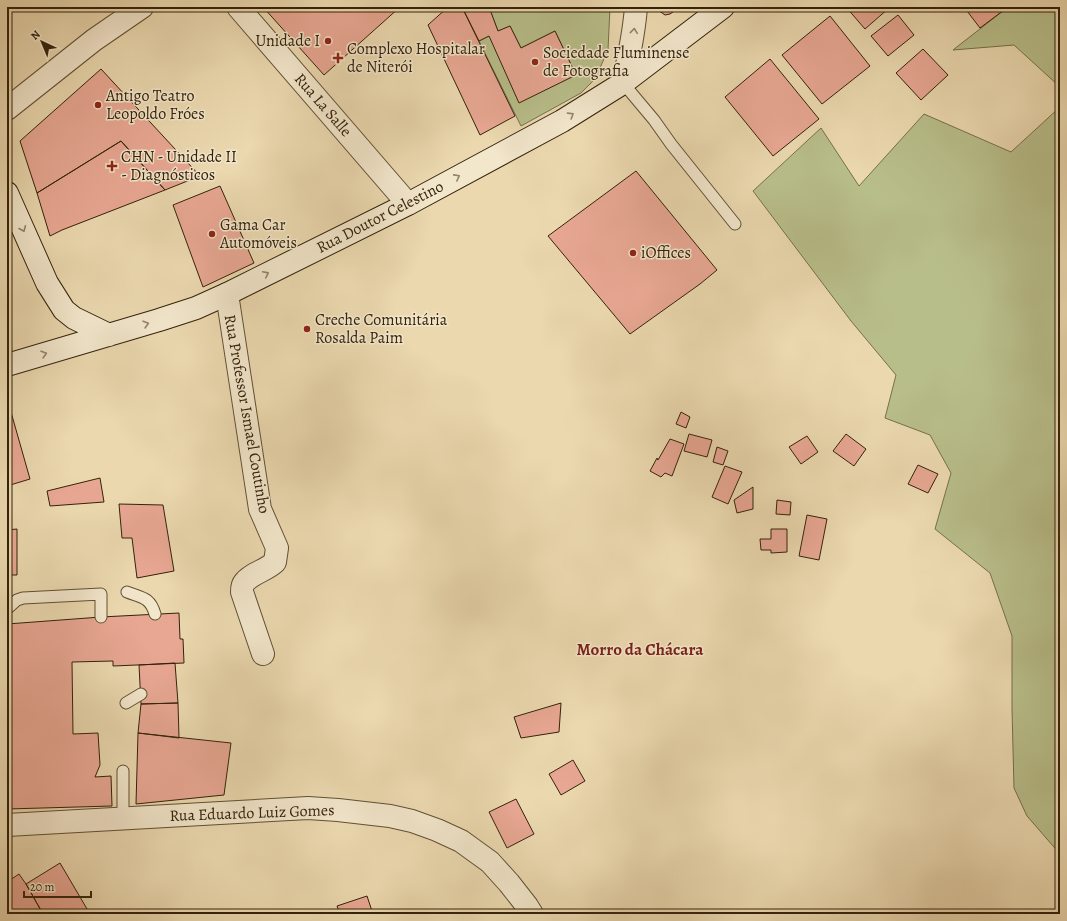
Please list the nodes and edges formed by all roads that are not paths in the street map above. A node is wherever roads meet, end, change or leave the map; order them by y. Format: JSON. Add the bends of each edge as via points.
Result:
{"nodes":[{"id":1,"x":142,"y":7,"type":"edge"},
{"id":2,"x":238,"y":7,"type":"edge"},
{"id":3,"x":636,"y":7,"type":"edge"},
{"id":4,"x":723,"y":7,"type":"edge"},
{"id":5,"x":623,"y":83,"type":"junction"},
{"id":6,"x":7,"y":109,"type":"edge"},
{"id":7,"x":7,"y":193,"type":"edge"},
{"id":8,"x":408,"y":204,"type":"junction"},
{"id":9,"x":735,"y":224,"type":"dead end"},
{"id":10,"x":227,"y":294,"type":"junction"},
{"id":11,"x":109,"y":335,"type":"junction"},
{"id":12,"x":7,"y":365,"type":"edge"},
{"id":13,"x":127,"y":592,"type":"dead end"},
{"id":14,"x":7,"y":609,"type":"edge"},
{"id":15,"x":155,"y":614,"type":"dead end"},
{"id":16,"x":101,"y":617,"type":"dead end"},
{"id":17,"x":263,"y":654,"type":"dead end"},
{"id":18,"x":141,"y":694,"type":"dead end"},
{"id":19,"x":126,"y":703,"type":"dead end"},
{"id":20,"x":123,"y":771,"type":"dead end"},
{"id":21,"x":123,"y":818,"type":"junction"},
{"id":22,"x":7,"y":825,"type":"edge"},
{"id":23,"x":532,"y":914,"type":"edge"}],
"edges":[{"from":1,"to":6,"type":"street","via":[[94,40]]},
{"from":2,"to":8,"type":"street","name":"Rua La Salle"},
{"from":5,"to":3,"type":"street","one_way":true,"via":[[634,34]]},
{"from":4,"to":5,"type":"street","name":"Rua Doutor Celestino"},
{"from":8,"to":5,"type":"street","name":"Rua Doutor Celestino","one_way":true,"via":[[562,121]]},
{"from":5,"to":9,"type":"lane"},
{"from":7,"to":11,"type":"street","one_way":true,"via":[[47,283],[64,310],[74,318]]},
{"from":10,"to":8,"type":"street","name":"Rua Doutor Celestino","one_way":true},
{"from":11,"to":10,"type":"street","name":"Rua Doutor Celestino","one_way":true,"via":[[189,310]]},
{"from":10,"to":17,"type":"street","name":"Rua Professor Ismael Coutinho","via":[[260,509],[277,548],[275,562],[243,583],[242,592]]},
{"from":12,"to":11,"type":"street","name":"Rua Doutor Celestino","one_way":true},
{"from":13,"to":15,"type":"lane","via":[[147,599]]},
{"from":14,"to":16,"type":"lane","via":[[23,598],[101,594]]},
{"from":18,"to":19,"type":"lane"},
{"from":20,"to":21,"type":"lane"},
{"from":21,"to":22,"type":"street","name":"Rua Eduardo Luiz Gomes"},
{"from":21,"to":23,"type":"street","name":"Rua Eduardo Luiz Gomes","via":[[308,808],[390,816],[418,823],[461,841],[490,862]]}]}
